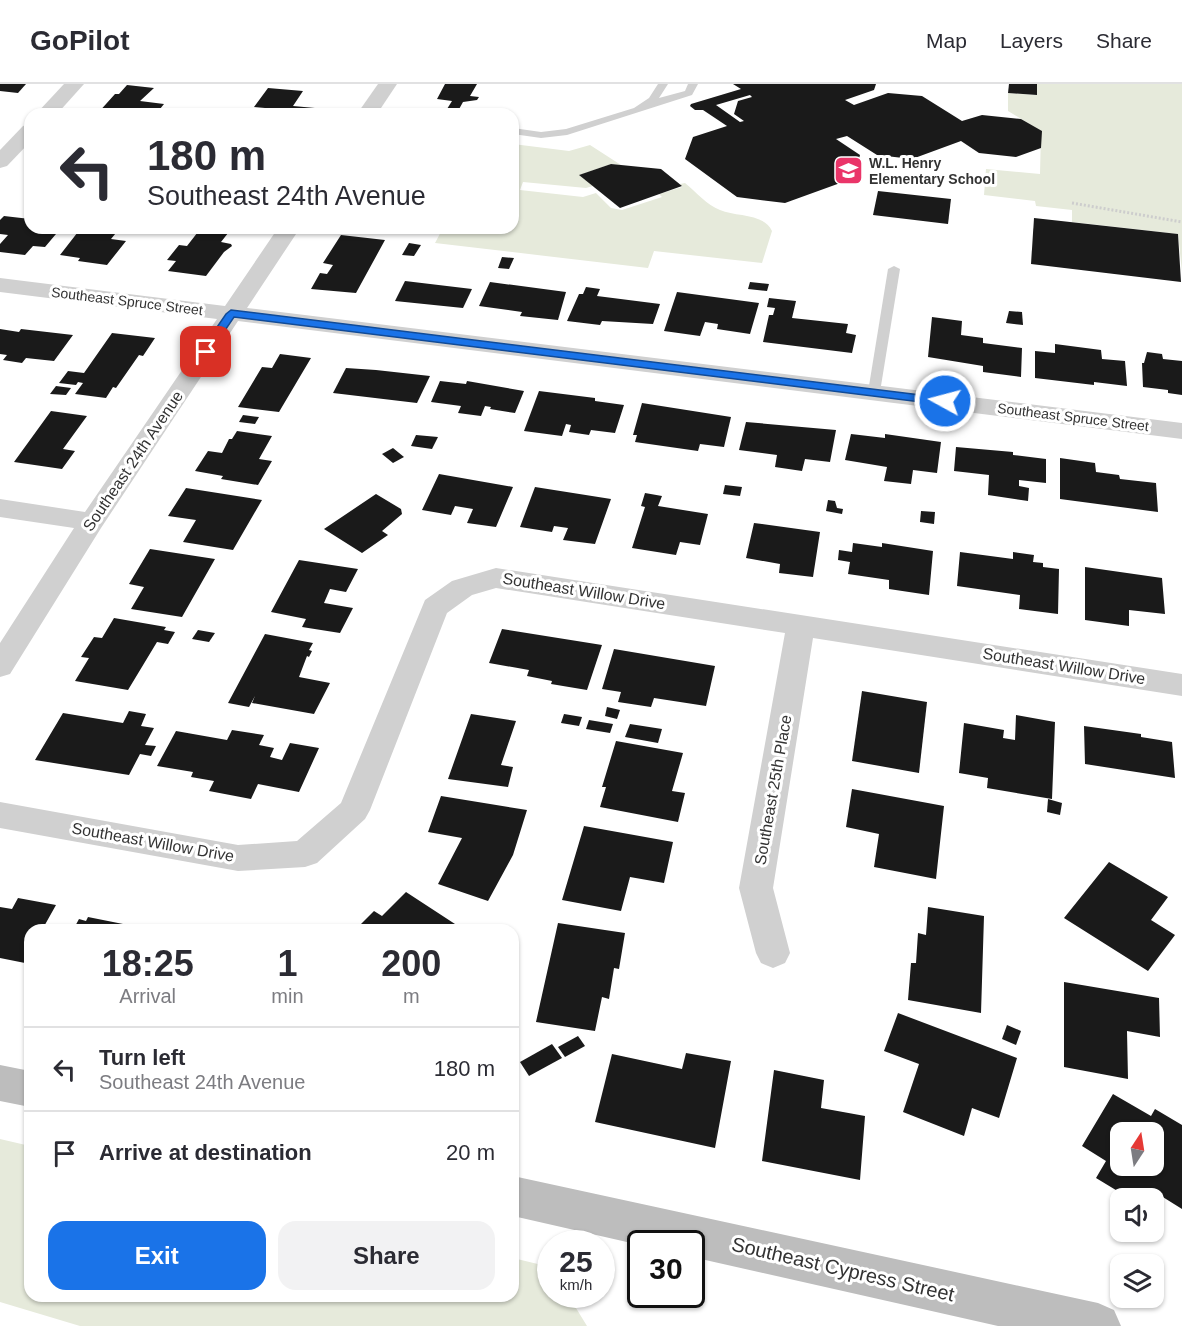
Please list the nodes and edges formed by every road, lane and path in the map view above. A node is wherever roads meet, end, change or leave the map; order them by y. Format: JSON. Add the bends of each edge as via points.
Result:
{"nodes":[{"id":1,"x":75,"y":84,"type":"edge"},
{"id":2,"x":388,"y":84,"type":"edge"},
{"id":3,"x":663,"y":84,"type":"edge"},
{"id":4,"x":693,"y":84,"type":"edge"},
{"id":5,"x":646,"y":105,"type":"junction"},
{"id":6,"x":52,"y":108,"type":"edge"},
{"id":7,"x":371,"y":108,"type":"edge"},
{"id":8,"x":519,"y":132,"type":"edge"},
{"id":9,"x":24,"y":136,"type":"edge"},
{"id":10,"x":0,"y":162,"type":"edge"},
{"id":11,"x":1072,"y":203,"type":"dead end"},
{"id":12,"x":1182,"y":222,"type":"edge"},
{"id":13,"x":285,"y":234,"type":"edge"},
{"id":14,"x":894,"y":269,"type":"dead end"},
{"id":15,"x":0,"y":285,"type":"edge"},
{"id":16,"x":231,"y":314,"type":"junction"},
{"id":17,"x":874,"y":392,"type":"junction"},
{"id":18,"x":1182,"y":431,"type":"edge"},
{"id":19,"x":0,"y":508,"type":"edge"},
{"id":20,"x":92,"y":522,"type":"junction"},
{"id":21,"x":801,"y":625,"type":"junction"},
{"id":22,"x":0,"y":666,"type":"edge"},
{"id":23,"x":1182,"y":685,"type":"edge"},
{"id":24,"x":0,"y":815,"type":"edge"},
{"id":25,"x":773,"y":953,"type":"dead end"},
{"id":26,"x":0,"y":1083,"type":"edge"},
{"id":27,"x":24,"y":1088,"type":"edge"},
{"id":28,"x":519,"y":1197,"type":"edge"},
{"id":29,"x":998,"y":1315,"type":"edge"},
{"id":30,"x":1098,"y":1326,"type":"edge"}],
"edges":[{"from":1,"to":6,"type":"street"},
{"from":2,"to":7,"type":"street"},
{"from":3,"to":5,"type":"lane"},
{"from":4,"to":5,"type":"lane","via":[[689,93]]},
{"from":5,"to":8,"type":"lane","via":[[555,135]]},
{"from":9,"to":10,"type":"street"},
{"from":11,"to":12,"type":"path"},
{"from":13,"to":16,"type":"street","name":"Southeast 24th Avenue"},
{"from":14,"to":17,"type":"lane"},
{"from":15,"to":16,"type":"street","name":"Southeast Spruce Street"},
{"from":16,"to":17,"type":"street","name":"Southeast Spruce Street"},
{"from":16,"to":20,"type":"street","name":"Southeast 24th Avenue"},
{"from":17,"to":18,"type":"street","name":"Southeast Spruce Street"},
{"from":19,"to":20,"type":"street"},
{"from":20,"to":22,"type":"street","name":"Southeast 24th Avenue"},
{"from":21,"to":23,"type":"street","name":"Southeast Willow Drive"},
{"from":21,"to":24,"type":"street","name":"Southeast Willow Drive","via":[[496,578],[464,588],[435,607],[354,810],[305,854],[238,858]]},
{"from":21,"to":25,"type":"street","name":"Southeast 25th Place","via":[[756,888]]},
{"from":26,"to":27,"type":"main road"},
{"from":28,"to":29,"type":"main road","name":"Southeast Cypress Street"},
{"from":29,"to":30,"type":"main road","name":"Southeast Cypress Street"}]}
